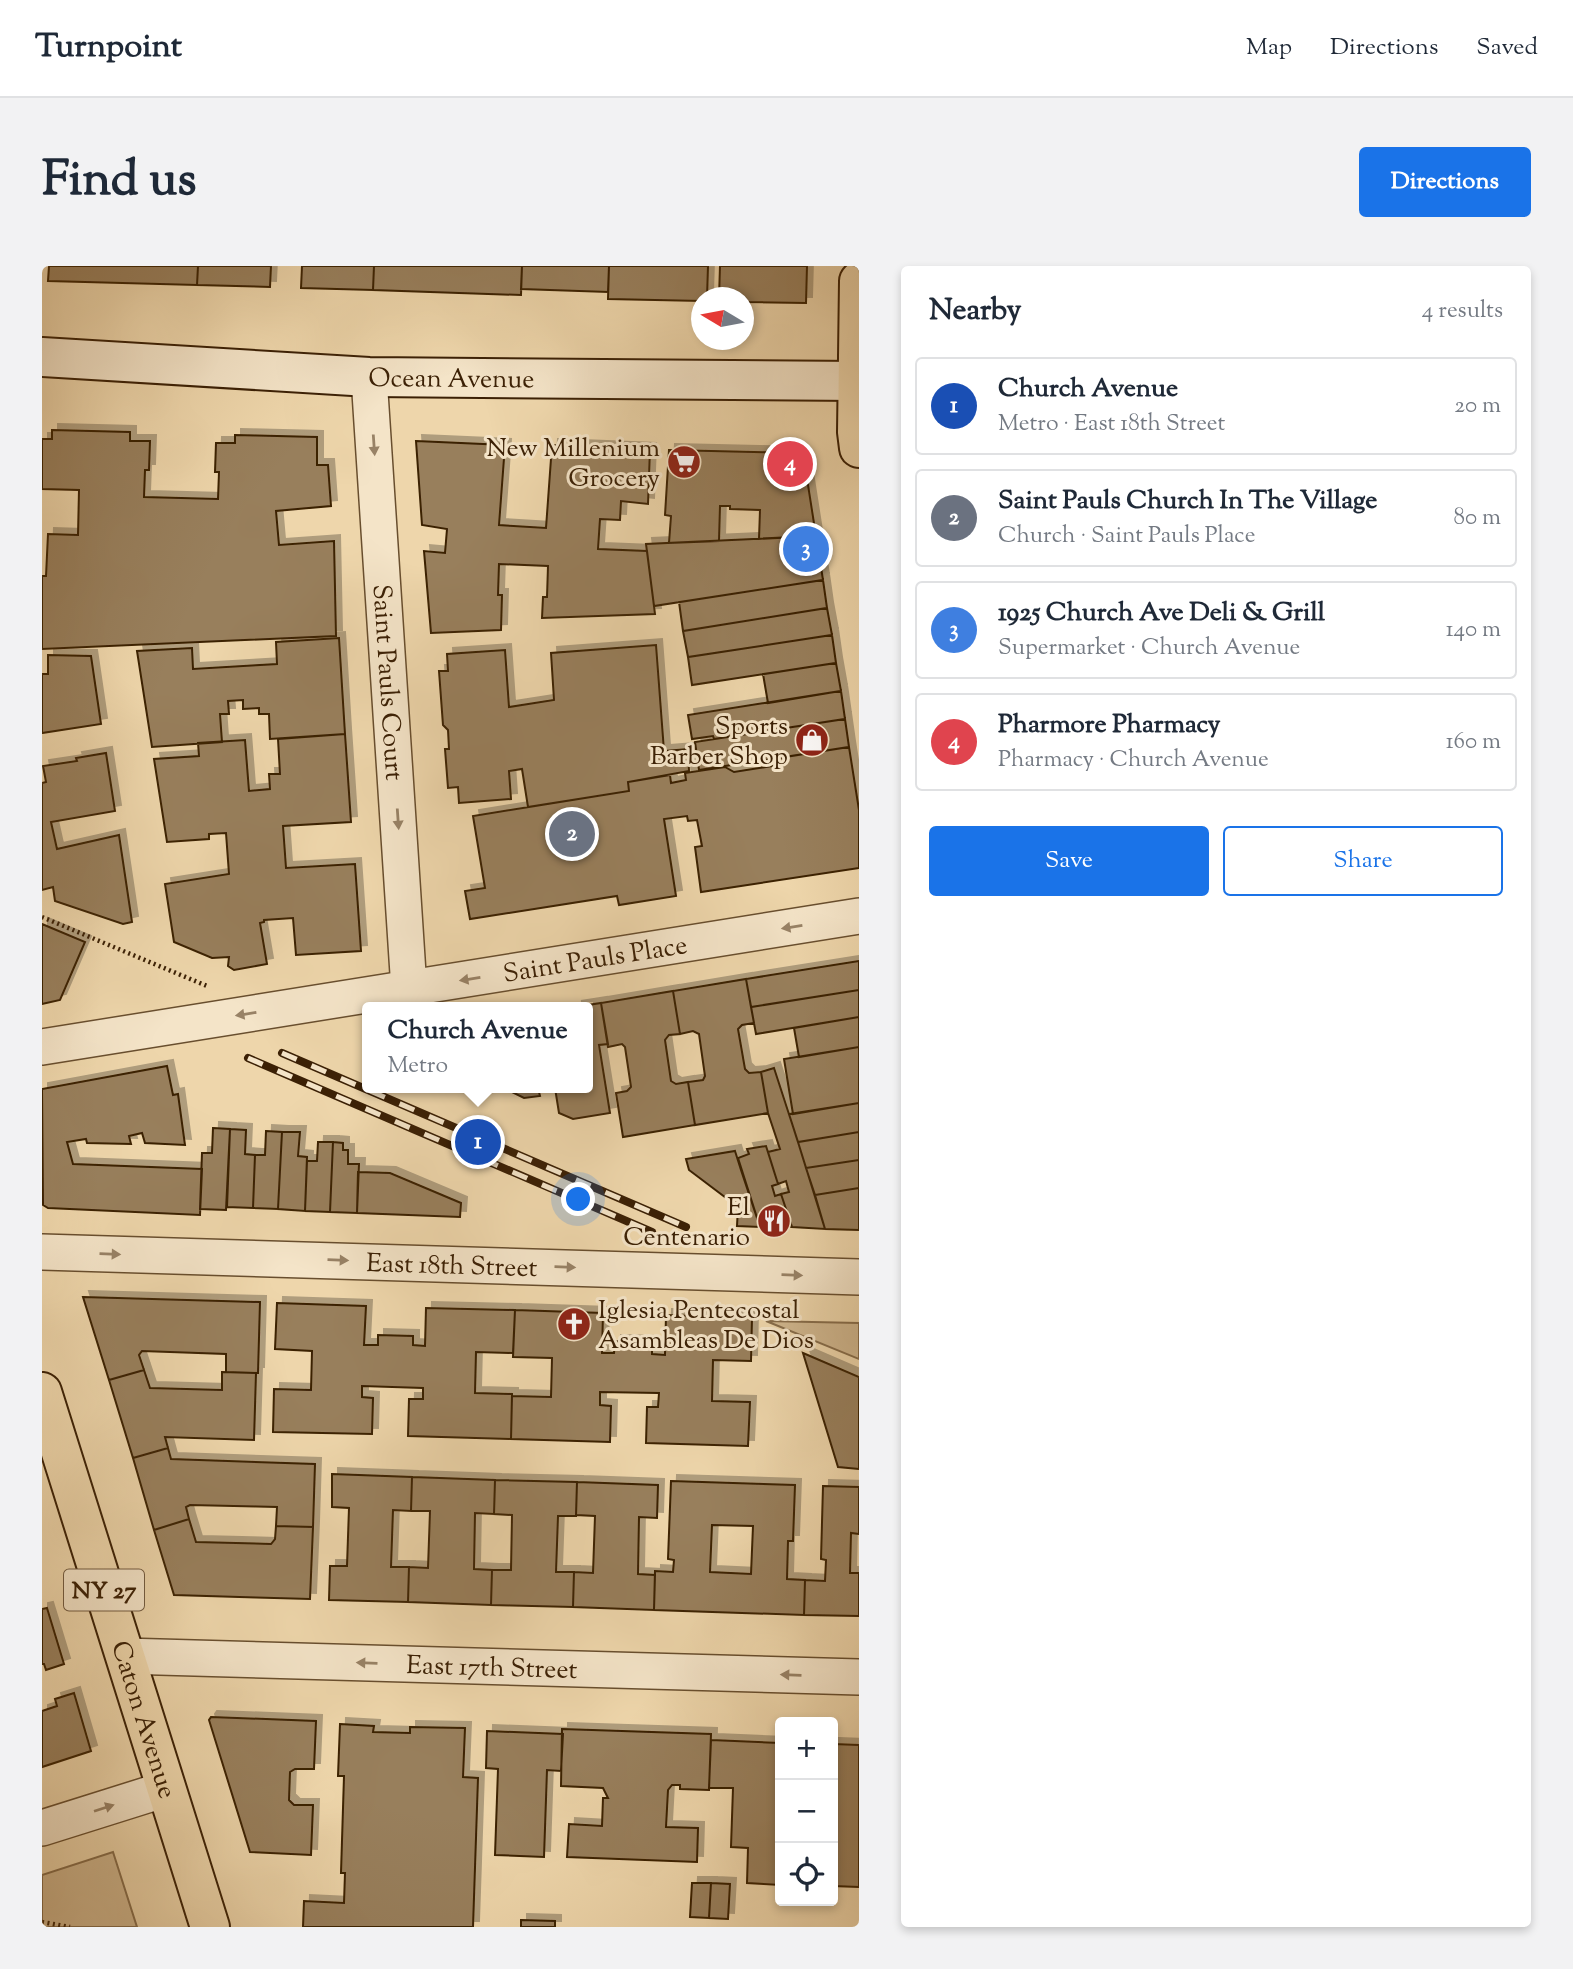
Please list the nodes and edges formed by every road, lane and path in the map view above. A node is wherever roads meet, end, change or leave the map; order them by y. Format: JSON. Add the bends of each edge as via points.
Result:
{"nodes":[{"id":1,"x":859,"y":281,"type":"edge"},
{"id":2,"x":42,"y":357,"type":"edge"},
{"id":3,"x":369,"y":377,"type":"junction"},
{"id":4,"x":858,"y":381,"type":"edge"},
{"id":5,"x":859,"y":448,"type":"edge"},
{"id":6,"x":42,"y":916,"type":"edge"},
{"id":7,"x":859,"y":916,"type":"edge"},
{"id":8,"x":211,"y":988,"type":"dead end"},
{"id":9,"x":409,"y":989,"type":"junction"},
{"id":10,"x":42,"y":1047,"type":"edge"},
{"id":11,"x":42,"y":1252,"type":"edge"},
{"id":12,"x":859,"y":1278,"type":"edge"},
{"id":13,"x":42,"y":1392,"type":"edge"},
{"id":14,"x":124,"y":1656,"type":"junction"},
{"id":15,"x":859,"y":1677,"type":"edge"},
{"id":16,"x":166,"y":1789,"type":"junction"},
{"id":17,"x":42,"y":1828,"type":"edge"},
{"id":18,"x":42,"y":1922,"type":"edge"},
{"id":19,"x":70,"y":1927,"type":"edge"},
{"id":20,"x":211,"y":1927,"type":"edge"}],
"edges":[{"from":1,"to":4,"type":"main road"},
{"from":2,"to":3,"type":"main road","name":"Ocean Avenue"},
{"from":3,"to":4,"type":"main road","name":"Ocean Avenue"},
{"from":3,"to":9,"type":"street","name":"Saint Pauls Court","one_way":true},
{"from":4,"to":5,"type":"main road"},
{"from":6,"to":8,"type":"path"},
{"from":7,"to":9,"type":"street","name":"Saint Pauls Place","one_way":true},
{"from":9,"to":10,"type":"street","name":"Saint Pauls Place","one_way":true},
{"from":11,"to":12,"type":"street","name":"East 18th Street","one_way":true},
{"from":13,"to":14,"type":"main road","name":"Caton Avenue","number":"NY 27"},
{"from":15,"to":14,"type":"street","name":"East 17th Street","one_way":true},
{"from":14,"to":16,"type":"main road","name":"Caton Avenue","number":"NY 27"},
{"from":17,"to":16,"type":"street","one_way":true},
{"from":16,"to":20,"type":"main road","name":"Caton Avenue","number":"NY 27"},
{"from":18,"to":19,"type":"path"}]}
